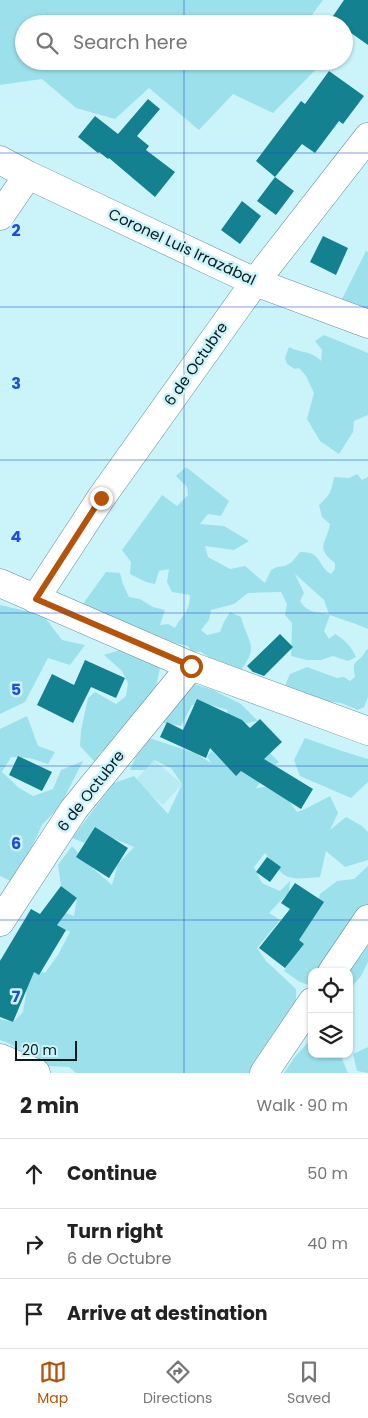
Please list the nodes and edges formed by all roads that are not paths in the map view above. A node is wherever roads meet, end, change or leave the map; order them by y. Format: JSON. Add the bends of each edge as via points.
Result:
{"nodes":[{"id":1,"x":368,"y":137,"type":"edge"},
{"id":2,"x":0,"y":160,"type":"edge"},
{"id":3,"x":28,"y":174,"type":"junction"},
{"id":4,"x":0,"y":216,"type":"edge"},
{"id":5,"x":255,"y":282,"type":"junction"},
{"id":6,"x":368,"y":324,"type":"edge"},
{"id":7,"x":0,"y":583,"type":"edge"},
{"id":8,"x":36,"y":599,"type":"junction"},
{"id":9,"x":191,"y":666,"type":"junction"},
{"id":10,"x":368,"y":731,"type":"edge"},
{"id":11,"x":368,"y":919,"type":"edge"},
{"id":12,"x":0,"y":922,"type":"edge"},
{"id":13,"x":335,"y":968,"type":"edge"},
{"id":14,"x":308,"y":1008,"type":"edge"},
{"id":15,"x":0,"y":1058,"type":"edge"},
{"id":16,"x":36,"y":1073,"type":"edge"},
{"id":17,"x":264,"y":1073,"type":"edge"}],
"edges":[{"from":1,"to":5,"type":"street","name":"6 de Octubre"},
{"from":2,"to":3,"type":"street","name":"Coronel Luis Irrazábal"},
{"from":3,"to":4,"type":"street"},
{"from":3,"to":5,"type":"street","name":"Coronel Luis Irrazábal"},
{"from":5,"to":6,"type":"street","name":"Coronel Luis Irrazábal"},
{"from":5,"to":8,"type":"street","name":"6 de Octubre","via":[[101,498]]},
{"from":7,"to":8,"type":"street"},
{"from":8,"to":9,"type":"street"},
{"from":9,"to":10,"type":"street"},
{"from":9,"to":12,"type":"street","name":"6 de Octubre","via":[[74,809]]},
{"from":11,"to":13,"type":"street"},
{"from":14,"to":17,"type":"street"},
{"from":15,"to":16,"type":"street"}]}
